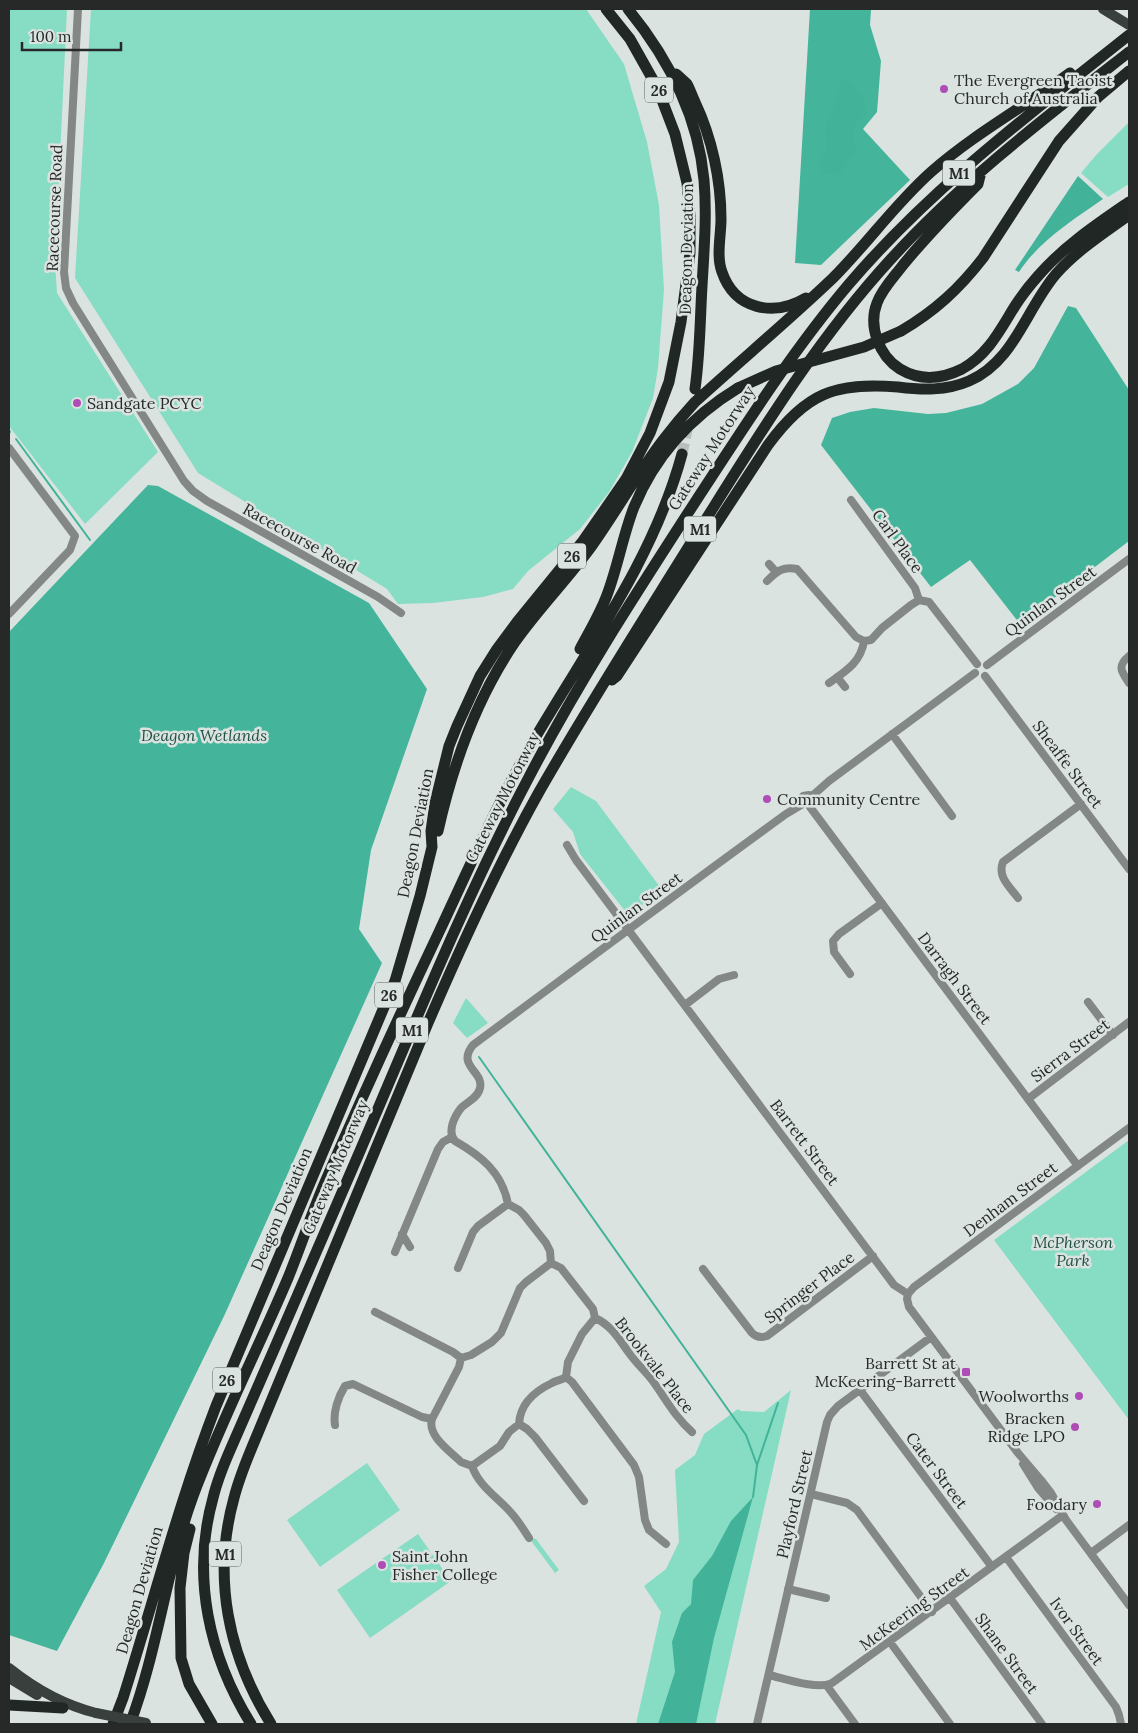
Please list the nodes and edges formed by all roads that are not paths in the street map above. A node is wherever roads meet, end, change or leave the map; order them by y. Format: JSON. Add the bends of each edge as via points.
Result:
{"nodes":[{"id":1,"x":78,"y":9,"type":"edge"},
{"id":2,"x":606,"y":9,"type":"edge"},
{"id":3,"x":628,"y":9,"type":"edge"},
{"id":4,"x":1103,"y":9,"type":"edge"},
{"id":5,"x":1126,"y":33,"type":"edge"},
{"id":6,"x":1129,"y":52,"type":"edge"},
{"id":7,"x":669,"y":68,"type":"junction"},
{"id":8,"x":1129,"y":71,"type":"edge"},
{"id":9,"x":981,"y":171,"type":"junction"},
{"id":10,"x":1129,"y":202,"type":"edge"},
{"id":11,"x":1129,"y":215,"type":"edge"},
{"id":12,"x":818,"y":291,"type":"junction"},
{"id":13,"x":695,"y":389,"type":"dead end"},
{"id":14,"x":9,"y":448,"type":"edge"},
{"id":15,"x":682,"y":454,"type":"tunnel mouth"},
{"id":16,"x":851,"y":500,"type":"dead end"},
{"id":17,"x":1129,"y":559,"type":"edge"},
{"id":18,"x":769,"y":564,"type":"dead end"},
{"id":19,"x":776,"y":572,"type":"junction"},
{"id":20,"x":767,"y":580,"type":"dead end"},
{"id":21,"x":920,"y":600,"type":"junction"},
{"id":22,"x":9,"y":614,"type":"edge"},
{"id":23,"x":401,"y":614,"type":"dead end"},
{"id":24,"x":864,"y":641,"type":"junction"},
{"id":25,"x":1129,"y":656,"type":"edge"},
{"id":26,"x":977,"y":664,"type":"junction"},
{"id":27,"x":987,"y":665,"type":"junction"},
{"id":28,"x":975,"y":673,"type":"junction"},
{"id":29,"x":985,"y":676,"type":"junction"},
{"id":30,"x":838,"y":677,"type":"junction"},
{"id":31,"x":829,"y":683,"type":"dead end"},
{"id":32,"x":1129,"y":683,"type":"edge"},
{"id":33,"x":845,"y":687,"type":"dead end"},
{"id":34,"x":600,"y":688,"type":"junction"},
{"id":35,"x":537,"y":734,"type":"junction"},
{"id":36,"x":892,"y":734,"type":"junction"},
{"id":37,"x":811,"y":797,"type":"junction"},
{"id":38,"x":1081,"y":804,"type":"junction"},
{"id":39,"x":800,"y":805,"type":"junction"},
{"id":40,"x":810,"y":807,"type":"junction"},
{"id":41,"x":952,"y":816,"type":"dead end"},
{"id":42,"x":567,"y":845,"type":"dead end"},
{"id":43,"x":432,"y":847,"type":"junction"},
{"id":44,"x":1129,"y":869,"type":"edge"},
{"id":45,"x":1018,"y":898,"type":"dead end"},
{"id":46,"x":882,"y":903,"type":"junction"},
{"id":47,"x":629,"y":930,"type":"junction"},
{"id":48,"x":850,"y":974,"type":"dead end"},
{"id":49,"x":734,"y":975,"type":"dead end"},
{"id":50,"x":1088,"y":1002,"type":"dead end"},
{"id":51,"x":685,"y":1005,"type":"junction"},
{"id":52,"x":1129,"y":1022,"type":"edge"},
{"id":53,"x":1113,"y":1034,"type":"junction"},
{"id":54,"x":1028,"y":1099,"type":"junction"},
{"id":55,"x":1129,"y":1128,"type":"edge"},
{"id":56,"x":452,"y":1137,"type":"junction"},
{"id":57,"x":1078,"y":1166,"type":"junction"},
{"id":58,"x":508,"y":1204,"type":"junction"},
{"id":59,"x":402,"y":1234,"type":"junction"},
{"id":60,"x":410,"y":1247,"type":"dead end"},
{"id":61,"x":396,"y":1252,"type":"dead end"},
{"id":62,"x":873,"y":1256,"type":"junction"},
{"id":63,"x":551,"y":1263,"type":"junction"},
{"id":64,"x":458,"y":1268,"type":"dead end"},
{"id":65,"x":703,"y":1269,"type":"dead end"},
{"id":66,"x":908,"y":1294,"type":"junction"},
{"id":67,"x":375,"y":1312,"type":"dead end"},
{"id":68,"x":594,"y":1318,"type":"junction"},
{"id":69,"x":931,"y":1337,"type":"junction"},
{"id":70,"x":461,"y":1358,"type":"junction"},
{"id":71,"x":566,"y":1377,"type":"junction"},
{"id":72,"x":860,"y":1390,"type":"junction"},
{"id":73,"x":432,"y":1419,"type":"junction"},
{"id":74,"x":519,"y":1424,"type":"junction"},
{"id":75,"x":335,"y":1426,"type":"dead end"},
{"id":76,"x":692,"y":1432,"type":"dead end"},
{"id":77,"x":472,"y":1466,"type":"junction"},
{"id":78,"x":811,"y":1494,"type":"junction"},
{"id":79,"x":192,"y":1498,"type":"junction"},
{"id":80,"x":584,"y":1501,"type":"dead end"},
{"id":81,"x":1063,"y":1515,"type":"junction"},
{"id":82,"x":1129,"y":1525,"type":"edge"},
{"id":83,"x":529,"y":1538,"type":"dead end"},
{"id":84,"x":666,"y":1544,"type":"dead end"},
{"id":85,"x":1091,"y":1553,"type":"junction"},
{"id":86,"x":1006,"y":1558,"type":"junction"},
{"id":87,"x":992,"y":1567,"type":"junction"},
{"id":88,"x":788,"y":1589,"type":"junction"},
{"id":89,"x":826,"y":1598,"type":"dead end"},
{"id":90,"x":950,"y":1598,"type":"junction"},
{"id":91,"x":1129,"y":1606,"type":"edge"},
{"id":92,"x":932,"y":1612,"type":"junction"},
{"id":93,"x":890,"y":1642,"type":"junction"},
{"id":94,"x":9,"y":1668,"type":"edge"},
{"id":95,"x":769,"y":1675,"type":"junction"},
{"id":96,"x":9,"y":1678,"type":"edge"},
{"id":97,"x":827,"y":1686,"type":"junction"},
{"id":98,"x":9,"y":1705,"type":"edge"},
{"id":99,"x":63,"y":1708,"type":"junction"},
{"id":100,"x":81,"y":1709,"type":"junction"},
{"id":101,"x":113,"y":1724,"type":"edge"},
{"id":102,"x":130,"y":1724,"type":"edge"},
{"id":103,"x":149,"y":1724,"type":"edge"},
{"id":104,"x":212,"y":1724,"type":"edge"},
{"id":105,"x":251,"y":1724,"type":"edge"},
{"id":106,"x":271,"y":1724,"type":"edge"},
{"id":107,"x":758,"y":1724,"type":"edge"},
{"id":108,"x":856,"y":1724,"type":"edge"},
{"id":109,"x":950,"y":1724,"type":"edge"},
{"id":110,"x":1042,"y":1724,"type":"edge"},
{"id":111,"x":1121,"y":1724,"type":"edge"}],
"edges":[{"from":1,"to":23,"type":"street","name":"Racecourse Road","via":[[64,248],[65,284],[70,296],[190,488],[202,498],[378,597]]},
{"from":2,"to":43,"type":"highway","name":"Deagon Deviation","number":"26","via":[[630,39],[657,87],[683,164],[689,200],[690,254],[675,355],[660,409],[626,480],[480,676],[446,756],[435,803]]},
{"from":3,"to":7,"type":"highway","name":"Deagon Deviation","number":"26","via":[[652,39]]},
{"from":4,"to":5,"type":"main road"},
{"from":5,"to":12,"type":"highway","via":[[949,157],[912,191]]},
{"from":5,"to":105,"type":"highway","name":"Gateway Motorway","number":"M1","via":[[959,173],[889,241],[813,328],[638,590],[534,768],[461,915],[218,1481],[208,1518],[204,1552],[207,1614],[222,1669]]},
{"from":6,"to":9,"type":"highway","name":"Gateway Motorway","number":"M1"},
{"from":7,"to":12,"type":"highway","via":[[687,84],[714,156],[721,203],[720,266],[727,282],[749,304],[766,308],[788,306]]},
{"from":7,"to":13,"type":"highway","name":"Deagon Deviation","number":"26","via":[[689,112],[704,180],[700,348]]},
{"from":8,"to":35,"type":"highway","bridge":true,"via":[[1098,97],[1059,141],[971,274],[929,314],[901,331],[856,350],[776,371],[738,388],[718,400],[685,429],[651,473],[634,507],[606,596]]},
{"from":9,"to":10,"type":"highway","via":[[978,184],[912,254],[877,303],[874,321],[880,346],[890,361],[906,372],[924,378],[953,373],[973,362],[995,340],[1020,298],[1053,260],[1076,239]]},
{"from":9,"to":34,"type":"highway","name":"Gateway Motorway","number":"M1","via":[[891,259],[812,355]]},
{"from":11,"to":34,"type":"highway","via":[[1081,250],[1059,271],[1010,346],[994,365],[977,377],[940,389],[846,388],[822,395],[803,406],[768,445],[617,676]]},
{"from":12,"to":43,"type":"highway","via":[[678,421],[589,549],[514,644],[470,726]]},
{"from":14,"to":22,"type":"street","via":[[75,536],[70,550]]},
{"from":15,"to":35,"type":"highway","name":"Deagon Deviation","number":"26","via":[[665,506],[630,582]]},
{"from":16,"to":21,"type":"street","name":"Carl Place","via":[[915,588]]},
{"from":17,"to":27,"type":"street","name":"Quinlan Street"},
{"from":18,"to":19,"type":"street"},
{"from":19,"to":20,"type":"street"},
{"from":19,"to":24,"type":"street","via":[[787,567],[797,569],[856,637]]},
{"from":21,"to":24,"type":"street","via":[[871,640]]},
{"from":21,"to":26,"type":"street","via":[[929,602]]},
{"from":24,"to":30,"type":"street","via":[[862,652]]},
{"from":25,"to":32,"type":"street","via":[[1121,668]]},
{"from":26,"to":27,"type":"street"},
{"from":26,"to":28,"type":"street"},
{"from":27,"to":29,"type":"street"},
{"from":28,"to":29,"type":"street"},
{"from":28,"to":36,"type":"street"},
{"from":29,"to":38,"type":"street","name":"Sheaffe Street"},
{"from":30,"to":31,"type":"street"},
{"from":30,"to":33,"type":"street"},
{"from":34,"to":106,"type":"highway","name":"Gateway Motorway","number":"M1","via":[[500,864],[454,962],[255,1440],[234,1498],[224,1557],[226,1606],[247,1681]]},
{"from":35,"to":79,"type":"highway","name":"Deagon Deviation","number":"26","via":[[480,845],[355,1113]]},
{"from":36,"to":37,"type":"street"},
{"from":36,"to":41,"type":"street"},
{"from":37,"to":39,"type":"street","via":[[803,796]]},
{"from":37,"to":40,"type":"street"},
{"from":38,"to":44,"type":"street","name":"Sheaffe Street"},
{"from":38,"to":45,"type":"street","via":[[1004,862],[1001,873]]},
{"from":39,"to":40,"type":"street"},
{"from":39,"to":47,"type":"street","name":"Quinlan Street"},
{"from":40,"to":46,"type":"street","name":"Darragh Street"},
{"from":42,"to":47,"type":"street","name":"Barrett Street"},
{"from":43,"to":101,"type":"highway","name":"Deagon Deviation","number":"26","via":[[392,989],[201,1444]]},
{"from":46,"to":48,"type":"street","via":[[833,941],[834,952]]},
{"from":46,"to":54,"type":"street","name":"Darragh Street"},
{"from":47,"to":51,"type":"street","name":"Barrett Street"},
{"from":47,"to":56,"type":"street","name":"Quinlan Street","via":[[468,1051],[467,1060],[480,1081],[480,1089],[456,1116]]},
{"from":49,"to":51,"type":"street","via":[[719,979]]},
{"from":50,"to":53,"type":"street"},
{"from":51,"to":62,"type":"street","name":"Barrett Street"},
{"from":52,"to":53,"type":"street","name":"Sierra Street"},
{"from":53,"to":54,"type":"street","name":"Sierra Street"},
{"from":54,"to":57,"type":"street","name":"Darragh Street"},
{"from":55,"to":57,"type":"street","name":"Denham Street"},
{"from":56,"to":58,"type":"street","via":[[487,1164],[505,1189]]},
{"from":56,"to":59,"type":"street","via":[[438,1150]]},
{"from":57,"to":66,"type":"street","name":"Denham Street"},
{"from":58,"to":63,"type":"street","via":[[524,1215],[546,1243]]},
{"from":58,"to":64,"type":"street","via":[[478,1226]]},
{"from":59,"to":60,"type":"street"},
{"from":59,"to":61,"type":"street"},
{"from":62,"to":65,"type":"street","name":"Springer Place","via":[[763,1337],[752,1333]]},
{"from":62,"to":66,"type":"street","name":"Barrett Street","via":[[894,1285]]},
{"from":63,"to":68,"type":"street","via":[[562,1268],[593,1309]]},
{"from":63,"to":70,"type":"street","via":[[520,1288],[501,1333],[472,1355]]},
{"from":66,"to":69,"type":"street","via":[[909,1307]]},
{"from":67,"to":70,"type":"street"},
{"from":68,"to":71,"type":"street","via":[[568,1362]]},
{"from":68,"to":76,"type":"street","name":"Brookvale Place","via":[[611,1328],[679,1421]]},
{"from":69,"to":72,"type":"street","name":"Playford Street"},
{"from":69,"to":81,"type":"street","via":[[1018,1454],[1042,1480]]},
{"from":70,"to":73,"type":"street"},
{"from":71,"to":74,"type":"street","via":[[554,1381],[523,1405]]},
{"from":71,"to":84,"type":"street","via":[[634,1465],[649,1530]]},
{"from":72,"to":78,"type":"street","name":"Playford Street","via":[[830,1415]]},
{"from":72,"to":87,"type":"street","name":"Cater Street"},
{"from":73,"to":75,"type":"street","via":[[353,1384],[345,1386],[341,1392],[334,1416]]},
{"from":73,"to":77,"type":"street","via":[[430,1425],[434,1435],[461,1462]]},
{"from":74,"to":77,"type":"street","via":[[500,1446]]},
{"from":74,"to":80,"type":"street","via":[[535,1438]]},
{"from":77,"to":83,"type":"street","via":[[482,1483],[513,1515]]},
{"from":78,"to":88,"type":"street","name":"Playford Street"},
{"from":78,"to":92,"type":"street","via":[[847,1503],[857,1510]]},
{"from":79,"to":102,"type":"highway","name":"Deagon Deviation","number":"26"},
{"from":79,"to":104,"type":"highway","via":[[194,1512],[180,1588],[181,1658],[189,1684]]},
{"from":81,"to":85,"type":"street"},
{"from":81,"to":86,"type":"street","name":"McKeering Street"},
{"from":82,"to":85,"type":"street"},
{"from":85,"to":91,"type":"street"},
{"from":86,"to":87,"type":"street","name":"McKeering Street"},
{"from":86,"to":111,"type":"street","name":"Ivor Street","via":[[1116,1707]]},
{"from":87,"to":90,"type":"street","name":"McKeering Street"},
{"from":88,"to":89,"type":"street"},
{"from":88,"to":95,"type":"street","name":"Playford Street"},
{"from":90,"to":92,"type":"street","name":"McKeering Street"},
{"from":90,"to":110,"type":"street","name":"Shane Street"},
{"from":92,"to":93,"type":"street","name":"McKeering Street"},
{"from":93,"to":97,"type":"street","name":"McKeering Street"},
{"from":93,"to":109,"type":"street"},
{"from":94,"to":100,"type":"main road","via":[[34,1686]]},
{"from":95,"to":97,"type":"street"},
{"from":95,"to":107,"type":"street","name":"Playford Street"},
{"from":96,"to":99,"type":"main road"},
{"from":97,"to":108,"type":"street"},
{"from":98,"to":99,"type":"highway"},
{"from":99,"to":100,"type":"main road"},
{"from":100,"to":103,"type":"main road","bridge":true}]}
